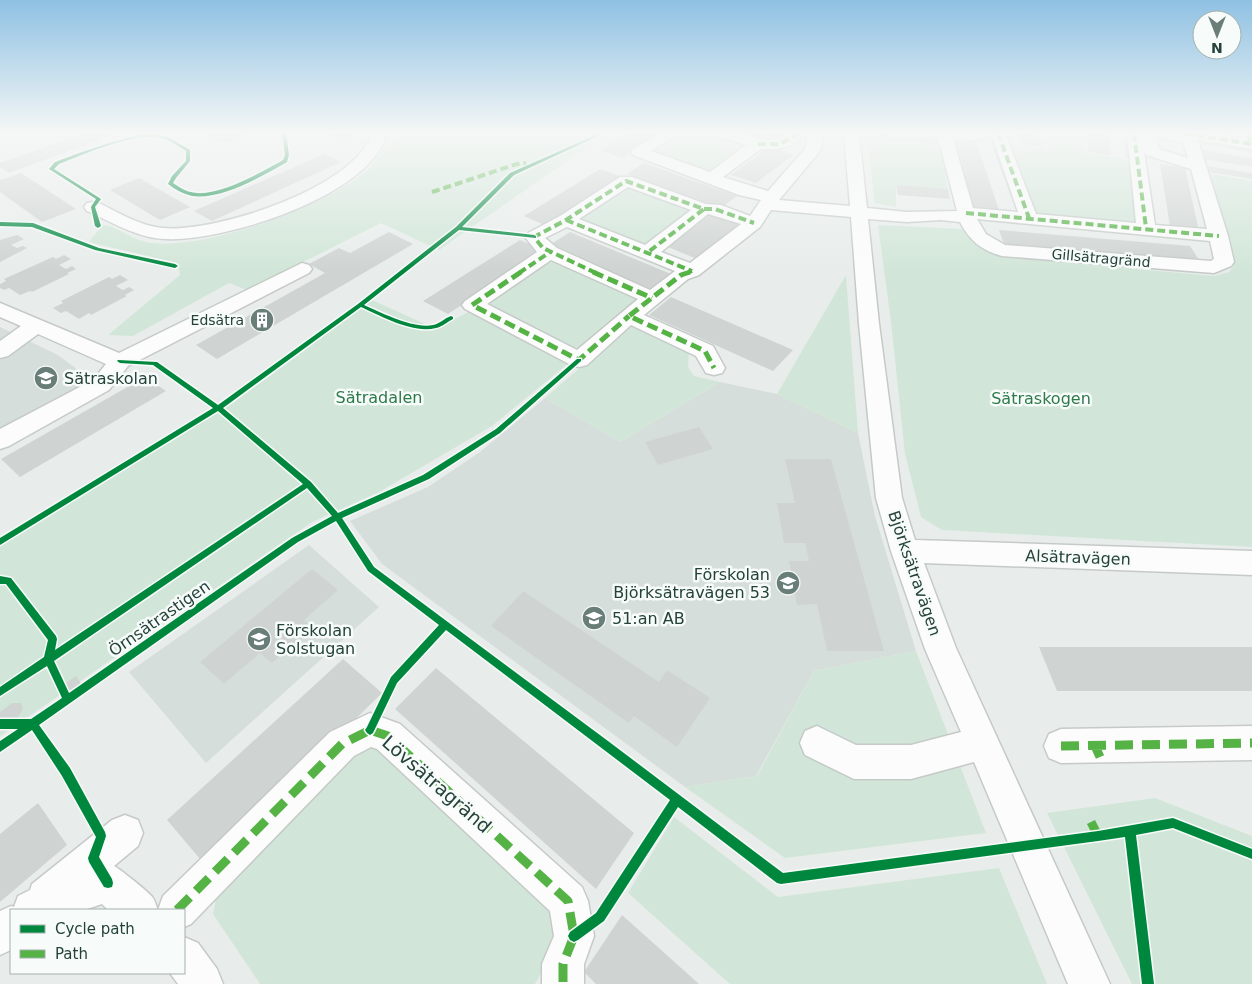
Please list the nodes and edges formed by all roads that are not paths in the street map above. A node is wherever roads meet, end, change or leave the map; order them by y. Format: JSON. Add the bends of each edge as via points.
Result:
{"nodes":[{"id":1,"x":341,"y":179,"type":"edge"},
{"id":2,"x":713,"y":179,"type":"edge"},
{"id":3,"x":787,"y":179,"type":"edge"},
{"id":4,"x":857,"y":179,"type":"edge"},
{"id":5,"x":956,"y":179,"type":"edge"},
{"id":6,"x":1011,"y":179,"type":"edge"},
{"id":7,"x":1140,"y":179,"type":"edge"},
{"id":8,"x":1202,"y":179,"type":"edge"},
{"id":9,"x":769,"y":200,"type":"junction"},
{"id":10,"x":93,"y":207,"type":"dead end"},
{"id":11,"x":704,"y":209,"type":"junction"},
{"id":12,"x":860,"y":214,"type":"junction"},
{"id":13,"x":966,"y":215,"type":"junction"},
{"id":14,"x":1029,"y":218,"type":"junction"},
{"id":15,"x":566,"y":220,"type":"junction"},
{"id":16,"x":754,"y":223,"type":"junction"},
{"id":17,"x":1146,"y":228,"type":"junction"},
{"id":18,"x":1219,"y":236,"type":"junction"},
{"id":19,"x":550,"y":252,"type":"junction"},
{"id":20,"x":647,"y":252,"type":"junction"},
{"id":21,"x":302,"y":269,"type":"dead end"},
{"id":22,"x":692,"y":271,"type":"junction"},
{"id":23,"x":652,"y":298,"type":"junction"},
{"id":24,"x":0,"y":309,"type":"edge"},
{"id":25,"x":629,"y":316,"type":"junction"},
{"id":26,"x":36,"y":326,"type":"junction"},
{"id":27,"x":0,"y":352,"type":"edge"},
{"id":28,"x":120,"y":361,"type":"junction"},
{"id":29,"x":714,"y":368,"type":"dead end"},
{"id":30,"x":0,"y":440,"type":"edge"},
{"id":31,"x":905,"y":550,"type":"junction"},
{"id":32,"x":1252,"y":563,"type":"edge"},
{"id":33,"x":817,"y":743,"type":"dead end"},
{"id":34,"x":982,"y":743,"type":"junction"},
{"id":35,"x":1252,"y":744,"type":"edge"},
{"id":36,"x":1061,"y":746,"type":"dead end"},
{"id":37,"x":125,"y":833,"type":"dead end"},
{"id":38,"x":32,"y":909,"type":"edge"},
{"id":39,"x":39,"y":909,"type":"edge"},
{"id":40,"x":136,"y":909,"type":"edge"},
{"id":41,"x":178,"y":909,"type":"edge"},
{"id":42,"x":10,"y":927,"type":"edge"},
{"id":43,"x":0,"y":935,"type":"edge"},
{"id":44,"x":185,"y":958,"type":"edge"},
{"id":45,"x":202,"y":984,"type":"edge"},
{"id":46,"x":563,"y":984,"type":"edge"},
{"id":47,"x":1089,"y":984,"type":"edge"}],
"edges":[{"from":1,"to":10,"type":"street","via":[[300,202],[258,218],[178,235],[152,233]]},
{"from":2,"to":9,"type":"street"},
{"from":3,"to":9,"type":"street"},
{"from":4,"to":12,"type":"street","name":"Björksätravägen"},
{"from":5,"to":13,"type":"street","name":"Gillsätragränd"},
{"from":6,"to":14,"type":"street"},
{"from":7,"to":17,"type":"street"},
{"from":8,"to":18,"type":"street","name":"Gillsätragränd"},
{"from":9,"to":12,"type":"street"},
{"from":9,"to":16,"type":"street"},
{"from":11,"to":15,"type":"street","via":[[626,181]]},
{"from":11,"to":16,"type":"street","via":[[715,209]]},
{"from":11,"to":20,"type":"street"},
{"from":12,"to":13,"type":"street","via":[[907,217]]},
{"from":12,"to":31,"type":"street","name":"Björksätravägen","via":[[889,498]]},
{"from":13,"to":14,"type":"street"},
{"from":13,"to":18,"type":"street","name":"Gillsätragränd","via":[[975,234],[986,244],[1002,250],[1190,266],[1214,267],[1224,262]]},
{"from":14,"to":17,"type":"street"},
{"from":15,"to":19,"type":"street","via":[[534,237]]},
{"from":15,"to":20,"type":"street"},
{"from":16,"to":22,"type":"street"},
{"from":17,"to":18,"type":"street"},
{"from":19,"to":23,"type":"street"},
{"from":19,"to":25,"type":"street","via":[[472,305],[579,360]]},
{"from":20,"to":22,"type":"street"},
{"from":21,"to":28,"type":"street"},
{"from":22,"to":23,"type":"street","via":[[681,275]]},
{"from":23,"to":25,"type":"street"},
{"from":24,"to":26,"type":"street"},
{"from":25,"to":29,"type":"street","via":[[705,351]]},
{"from":26,"to":27,"type":"street"},
{"from":26,"to":28,"type":"street"},
{"from":28,"to":30,"type":"street","via":[[101,385]]},
{"from":31,"to":32,"type":"street","name":"Alsätravägen"},
{"from":31,"to":34,"type":"street","name":"Björksätravägen","via":[[941,649]]},
{"from":33,"to":34,"type":"street","via":[[854,762],[911,762]]},
{"from":34,"to":47,"type":"street","name":"Björksätravägen"},
{"from":35,"to":36,"type":"street"},
{"from":37,"to":38,"type":"street"},
{"from":39,"to":40,"type":"street","via":[[108,883]]},
{"from":41,"to":46,"type":"street","name":"Lövsätragränd","via":[[342,744],[370,730],[388,736],[568,901],[574,936],[563,964]]},
{"from":42,"to":43,"type":"street"},
{"from":44,"to":45,"type":"street"}]}
